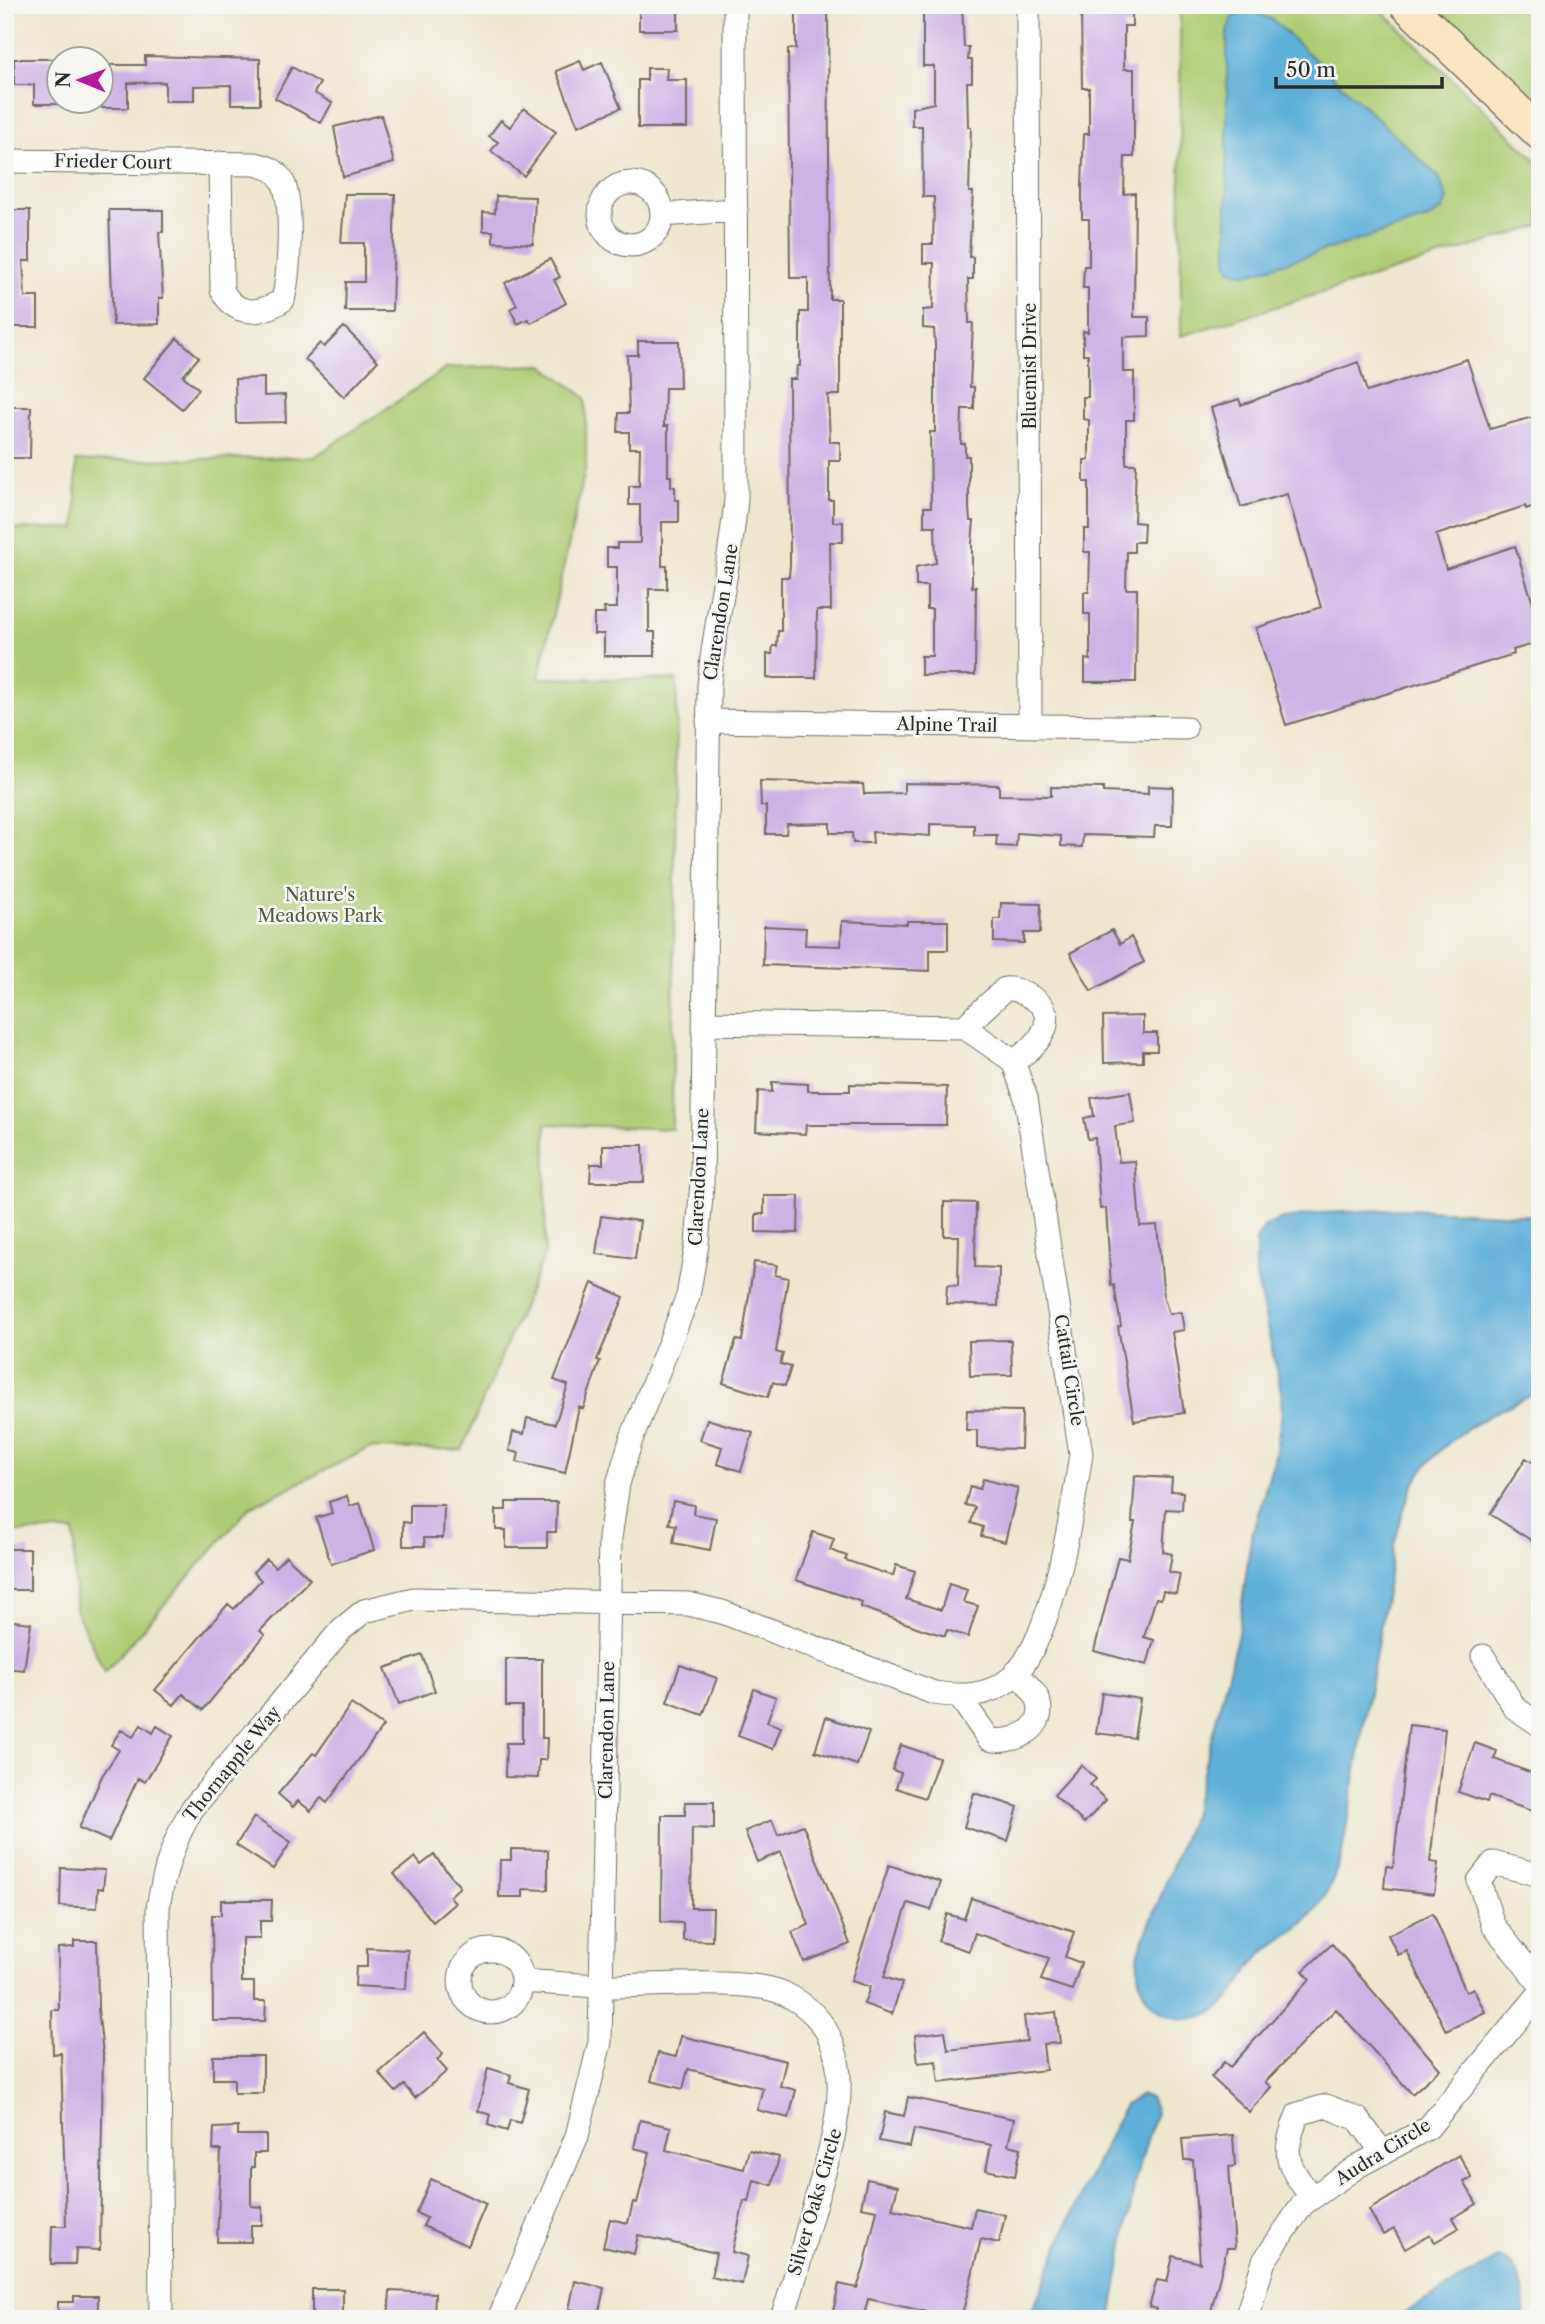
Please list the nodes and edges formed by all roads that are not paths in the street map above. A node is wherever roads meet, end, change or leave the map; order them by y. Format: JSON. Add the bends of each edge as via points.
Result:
{"nodes":[{"id":1,"x":735,"y":5,"type":"edge"},
{"id":2,"x":1028,"y":5,"type":"edge"},
{"id":3,"x":1407,"y":5,"type":"edge"},
{"id":4,"x":1540,"y":133,"type":"edge"},
{"id":5,"x":5,"y":160,"type":"edge"},
{"id":6,"x":220,"y":163,"type":"junction"},
{"id":7,"x":736,"y":210,"type":"junction"},
{"id":8,"x":662,"y":215,"type":"dead end"},
{"id":9,"x":708,"y":721,"type":"junction"},
{"id":10,"x":1030,"y":726,"type":"junction"},
{"id":11,"x":1185,"y":729,"type":"dead end"},
{"id":12,"x":705,"y":1023,"type":"junction"},
{"id":13,"x":964,"y":1027,"type":"junction"},
{"id":14,"x":1013,"y":1062,"type":"junction"},
{"id":15,"x":610,"y":1601,"type":"junction"},
{"id":16,"x":1483,"y":1656,"type":"dead end"},
{"id":17,"x":1016,"y":1672,"type":"junction"},
{"id":18,"x":959,"y":1696,"type":"junction"},
{"id":19,"x":1540,"y":1725,"type":"edge"},
{"id":20,"x":1540,"y":1875,"type":"edge"},
{"id":21,"x":523,"y":1981,"type":"dead end"},
{"id":22,"x":602,"y":1986,"type":"junction"},
{"id":23,"x":1538,"y":1998,"type":"edge"},
{"id":24,"x":1383,"y":2153,"type":"junction"},
{"id":25,"x":1312,"y":2197,"type":"junction"},
{"id":26,"x":161,"y":2319,"type":"edge"},
{"id":27,"x":499,"y":2319,"type":"edge"},
{"id":28,"x":781,"y":2319,"type":"edge"},
{"id":29,"x":1247,"y":2319,"type":"edge"}],
"edges":[{"from":1,"to":7,"type":"street","name":"Clarendon Lane"},
{"from":2,"to":10,"type":"street","name":"Bluemist Drive"},
{"from":3,"to":4,"type":"street"},
{"from":5,"to":6,"type":"street","name":"Frieder Court"},
{"from":6,"to":6,"type":"street","name":"Frieder Court","via":[[272,168],[282,181],[287,197],[287,283],[283,300],[270,308],[242,311],[228,303],[222,290]]},
{"from":7,"to":8,"type":"street"},
{"from":7,"to":9,"type":"street","name":"Clarendon Lane","via":[[736,499],[729,573],[712,653]]},
{"from":9,"to":10,"type":"street","name":"Alpine Trail"},
{"from":9,"to":12,"type":"street","name":"Clarendon Lane"},
{"from":10,"to":11,"type":"street","name":"Alpine Trail"},
{"from":12,"to":13,"type":"street"},
{"from":12,"to":15,"type":"street","name":"Clarendon Lane","via":[[697,1244],[688,1296],[618,1484],[610,1538]]},
{"from":13,"to":14,"type":"street"},
{"from":13,"to":14,"type":"street","via":[[1005,989],[1035,999],[1044,1010],[1046,1024],[1032,1051]]},
{"from":14,"to":17,"type":"street","name":"Cattail Circle","via":[[1026,1098],[1081,1454],[1054,1589],[1042,1627]]},
{"from":15,"to":18,"type":"street","name":"Cattail Circle","via":[[661,1601],[723,1612],[934,1693]]},
{"from":15,"to":22,"type":"street","name":"Clarendon Lane"},
{"from":15,"to":26,"type":"street","name":"Thornapple Way","via":[[414,1599],[364,1611],[341,1630],[192,1809],[164,1869],[158,1908]]},
{"from":16,"to":19,"type":"street","via":[[1515,1708]]},
{"from":17,"to":18,"type":"street","name":"Cattail Circle","via":[[985,1693]]},
{"from":17,"to":18,"type":"street","via":[[1039,1700],[1040,1709],[1029,1730],[1018,1739],[989,1740]]},
{"from":20,"to":23,"type":"street","via":[[1493,1863],[1479,1881],[1493,1925]]},
{"from":21,"to":22,"type":"street","name":"Silver Oaks Circle"},
{"from":22,"to":27,"type":"street","name":"Clarendon Lane","via":[[600,2042],[577,2136]]},
{"from":22,"to":28,"type":"street","name":"Silver Oaks Circle","via":[[753,1986],[782,1992],[824,2029],[835,2050],[841,2090],[838,2126]]},
{"from":23,"to":24,"type":"street","name":"Audra Circle","via":[[1428,2128]]},
{"from":24,"to":25,"type":"street","name":"Audra Circle"},
{"from":24,"to":25,"type":"street","via":[[1358,2119],[1326,2106],[1298,2114],[1286,2144],[1294,2175]]},
{"from":25,"to":29,"type":"street","name":"Audra Circle","via":[[1264,2261]]}]}
